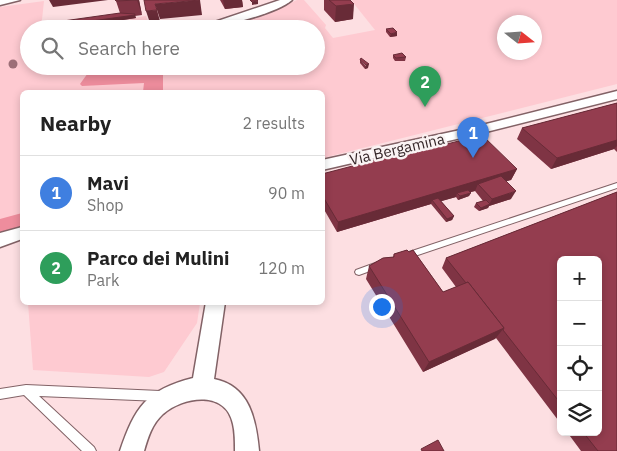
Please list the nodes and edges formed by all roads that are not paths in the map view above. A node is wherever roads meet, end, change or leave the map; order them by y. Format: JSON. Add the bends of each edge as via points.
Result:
{"nodes":[{"id":1,"x":16,"y":0,"type":"edge"},
{"id":2,"x":288,"y":0,"type":"edge"},
{"id":3,"x":0,"y":2,"type":"edge"},
{"id":4,"x":233,"y":20,"type":"edge"},
{"id":5,"x":617,"y":94,"type":"edge"},
{"id":6,"x":325,"y":164,"type":"edge"},
{"id":7,"x":617,"y":185,"type":"edge"},
{"id":8,"x":20,"y":233,"type":"edge"},
{"id":9,"x":0,"y":240,"type":"edge"},
{"id":10,"x":396,"y":260,"type":"edge"},
{"id":11,"x":386,"y":263,"type":"edge"},
{"id":12,"x":358,"y":272,"type":"dead end"},
{"id":13,"x":216,"y":305,"type":"edge"},
{"id":14,"x":202,"y":386,"type":"junction"},
{"id":15,"x":26,"y":390,"type":"junction"},
{"id":16,"x":0,"y":394,"type":"edge"},
{"id":17,"x":167,"y":397,"type":"junction"},
{"id":18,"x":90,"y":451,"type":"edge"},
{"id":19,"x":132,"y":451,"type":"edge"},
{"id":20,"x":247,"y":451,"type":"edge"}],
"edges":[{"from":1,"to":3,"type":"street"},
{"from":2,"to":4,"type":"street"},
{"from":5,"to":6,"type":"street","name":"Via Bergamina"},
{"from":7,"to":10,"type":"lane"},
{"from":8,"to":9,"type":"street"},
{"from":11,"to":12,"type":"lane"},
{"from":13,"to":14,"type":"street"},
{"from":14,"to":17,"type":"street","via":[[184,389]]},
{"from":14,"to":20,"type":"street","via":[[222,392],[236,403],[245,420]]},
{"from":15,"to":16,"type":"lane"},
{"from":15,"to":17,"type":"lane"},
{"from":15,"to":18,"type":"lane"},
{"from":17,"to":19,"type":"street","via":[[150,411],[141,424]]}]}
